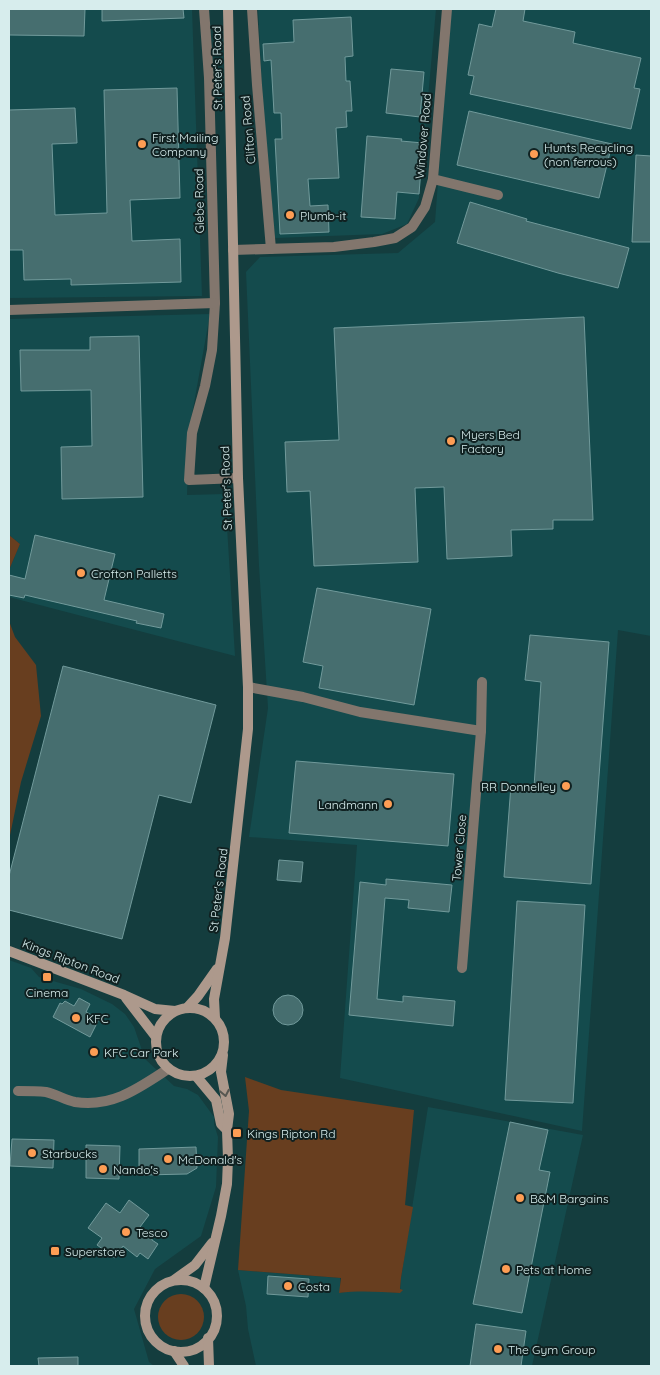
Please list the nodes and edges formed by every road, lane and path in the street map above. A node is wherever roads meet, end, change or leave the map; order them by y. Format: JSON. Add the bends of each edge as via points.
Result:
{"nodes":[{"id":1,"x":204,"y":9,"type":"edge"},
{"id":2,"x":228,"y":9,"type":"edge"},
{"id":3,"x":252,"y":9,"type":"edge"},
{"id":4,"x":447,"y":9,"type":"edge"},
{"id":5,"x":433,"y":179,"type":"junction"},
{"id":6,"x":498,"y":195,"type":"dead end"},
{"id":7,"x":271,"y":249,"type":"junction"},
{"id":8,"x":233,"y":250,"type":"junction"},
{"id":9,"x":215,"y":303,"type":"junction"},
{"id":10,"x":9,"y":310,"type":"edge"},
{"id":11,"x":238,"y":478,"type":"junction"},
{"id":12,"x":482,"y":682,"type":"dead end"},
{"id":13,"x":248,"y":687,"type":"junction"},
{"id":14,"x":481,"y":731,"type":"junction"},
{"id":15,"x":9,"y":951,"type":"edge"},
{"id":16,"x":219,"y":965,"type":"junction"},
{"id":17,"x":462,"y":968,"type":"dead end"},
{"id":18,"x":124,"y":995,"type":"junction"},
{"id":19,"x":187,"y":1008,"type":"junction"},
{"id":20,"x":176,"y":1011,"type":"junction"},
{"id":21,"x":215,"y":1018,"type":"junction"},
{"id":22,"x":156,"y":1037,"type":"junction"},
{"id":23,"x":222,"y":1055,"type":"junction"},
{"id":24,"x":168,"y":1069,"type":"junction"},
{"id":25,"x":196,"y":1076,"type":"junction"},
{"id":26,"x":18,"y":1091,"type":"dead end"},
{"id":27,"x":227,"y":1130,"type":"junction"},
{"id":28,"x":214,"y":1240,"type":"junction"},
{"id":29,"x":174,"y":1280,"type":"junction"},
{"id":30,"x":204,"y":1288,"type":"junction"},
{"id":31,"x":208,"y":1338,"type":"junction"},
{"id":32,"x":174,"y":1351,"type":"junction"},
{"id":33,"x":184,"y":1366,"type":"edge"},
{"id":34,"x":209,"y":1366,"type":"edge"}],
"edges":[{"from":1,"to":9,"type":"street","name":"Glebe Road"},
{"from":2,"to":8,"type":"street","name":"St Peter's Road"},
{"from":3,"to":7,"type":"street","name":"Clifton Road"},
{"from":4,"to":5,"type":"street","name":"Windover Road"},
{"from":5,"to":6,"type":"street"},
{"from":5,"to":7,"type":"street","name":"Windover Road","via":[[421,214],[412,227],[396,238],[334,247]]},
{"from":7,"to":8,"type":"street","name":"Windover Road"},
{"from":8,"to":11,"type":"street","name":"St Peter's Road"},
{"from":9,"to":10,"type":"street"},
{"from":9,"to":11,"type":"street","name":"Glebe Road","via":[[212,350],[192,433],[190,480]]},
{"from":11,"to":13,"type":"street","name":"St Peter's Road"},
{"from":12,"to":14,"type":"street","name":"Tower Close"},
{"from":13,"to":14,"type":"street","via":[[360,712]]},
{"from":13,"to":16,"type":"street","name":"St Peter's Road","via":[[245,764]]},
{"from":14,"to":17,"type":"street","name":"Tower Close"},
{"from":15,"to":18,"type":"street","name":"Kings Ripton Road"},
{"from":16,"to":19,"type":"street"},
{"from":16,"to":21,"type":"street","name":"St Peter's Road"},
{"from":18,"to":20,"type":"street","name":"Kings Ripton Road","via":[[155,1009]]},
{"from":18,"to":22,"type":"street","name":"Kings Ripton Road"},
{"from":19,"to":20,"type":"street"},
{"from":19,"to":21,"type":"street","via":[[199,1009]]},
{"from":20,"to":22,"type":"street","via":[[162,1021]]},
{"from":21,"to":23,"type":"street","via":[[223,1032],[225,1044]]},
{"from":22,"to":24,"type":"street","via":[[160,1060]]},
{"from":23,"to":25,"type":"street","via":[[208,1072]]},
{"from":23,"to":27,"type":"street","one_way":true,"via":[[221,1072],[229,1114]]},
{"from":24,"to":25,"type":"street","via":[[186,1077]]},
{"from":24,"to":26,"type":"street","via":[[136,1090],[116,1099],[94,1103],[74,1102],[46,1092]]},
{"from":25,"to":27,"type":"street","via":[[216,1100],[221,1124]]},
{"from":27,"to":28,"type":"street","via":[[227,1184]]},
{"from":28,"to":29,"type":"street","via":[[194,1265]]},
{"from":28,"to":30,"type":"street"},
{"from":29,"to":30,"type":"street","via":[[192,1282]]},
{"from":29,"to":32,"type":"street","via":[[154,1292],[145,1311],[147,1326],[155,1341]]},
{"from":30,"to":31,"type":"street","via":[[216,1311],[216,1326]]},
{"from":31,"to":32,"type":"street","via":[[193,1349]]},
{"from":31,"to":34,"type":"street"},
{"from":32,"to":33,"type":"street"}]}
